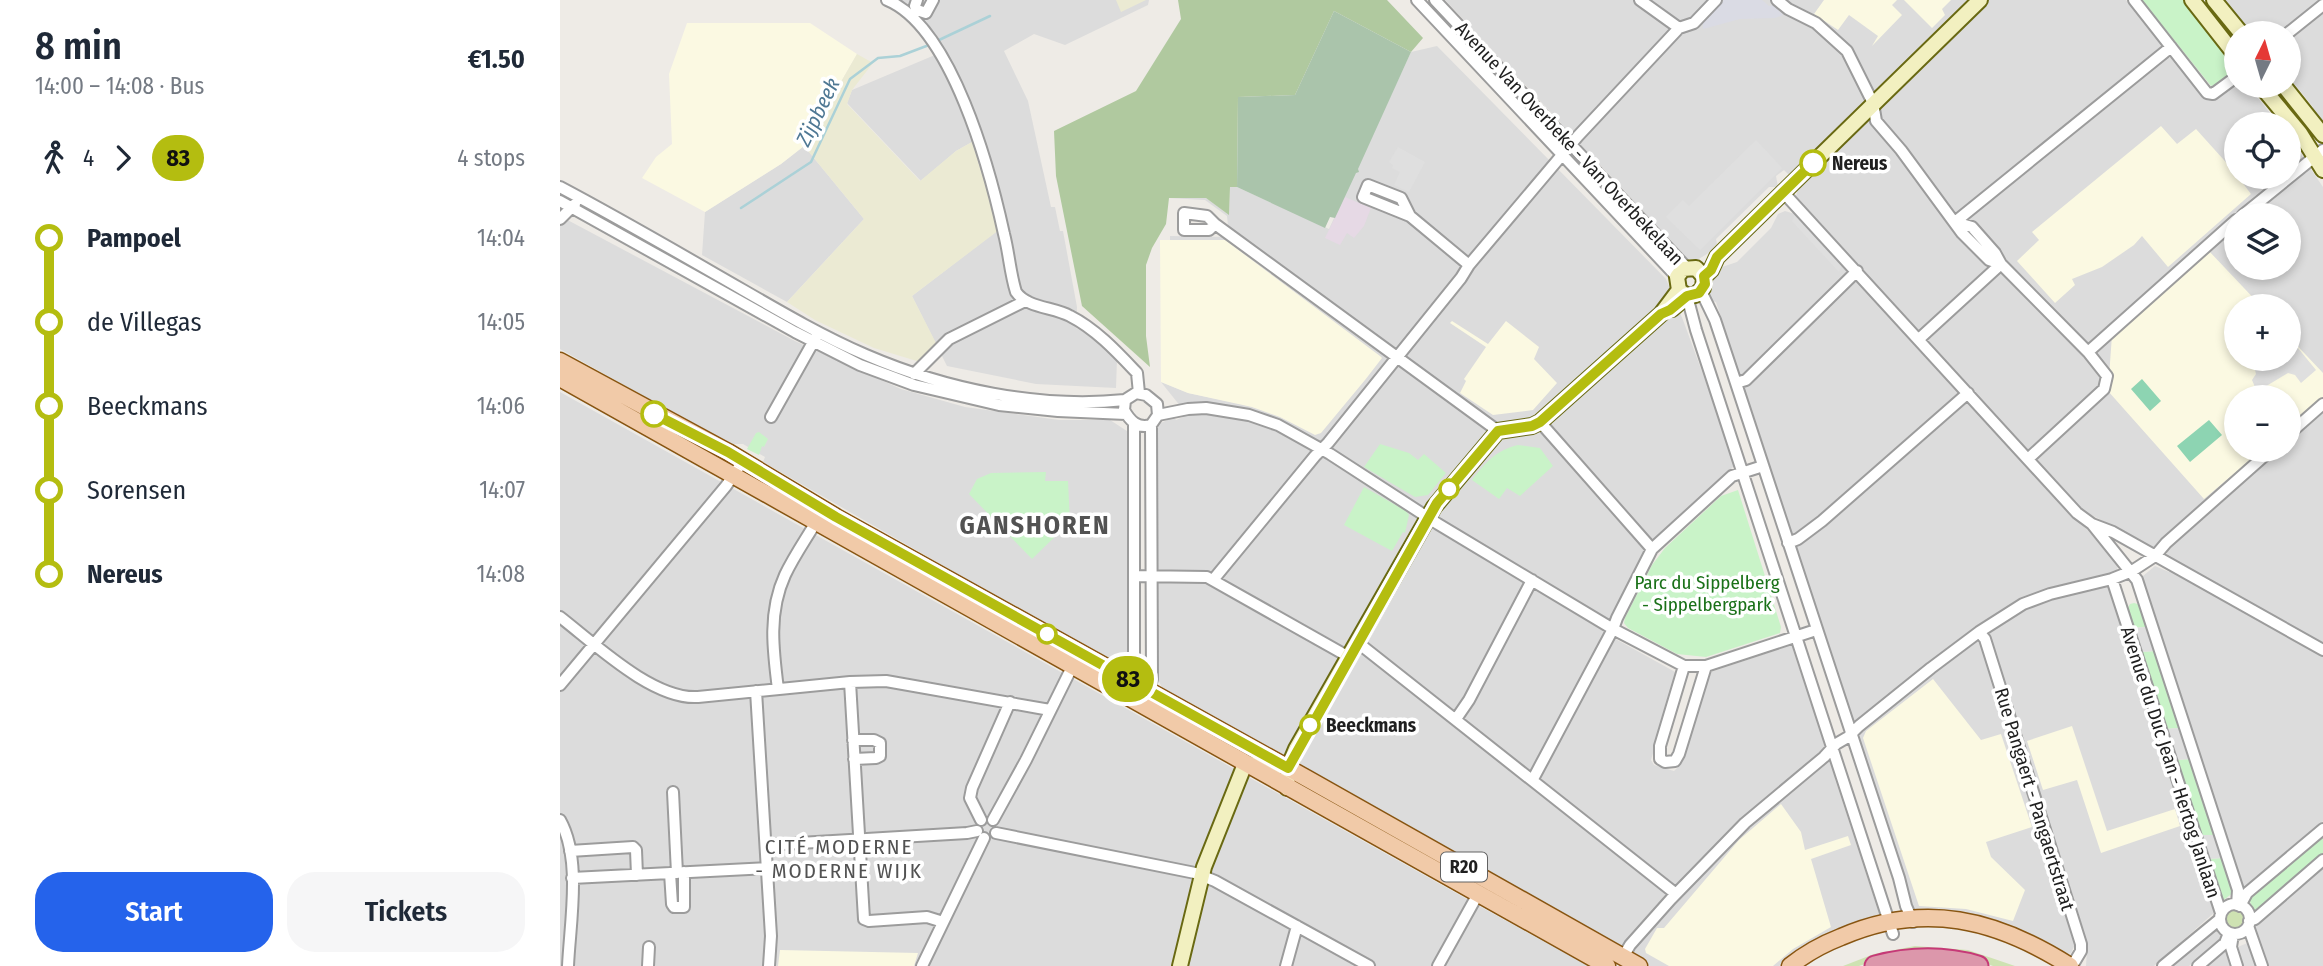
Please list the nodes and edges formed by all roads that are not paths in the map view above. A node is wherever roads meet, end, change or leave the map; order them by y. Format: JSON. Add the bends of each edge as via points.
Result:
{"nodes":[{"id":1,"x":887,"y":0,"type":"edge"},
{"id":2,"x":917,"y":0,"type":"edge"},
{"id":3,"x":933,"y":0,"type":"edge"},
{"id":4,"x":1417,"y":0,"type":"edge"},
{"id":5,"x":1435,"y":0,"type":"edge"},
{"id":6,"x":1640,"y":0,"type":"edge"},
{"id":7,"x":1716,"y":0,"type":"edge"},
{"id":8,"x":1777,"y":0,"type":"edge"},
{"id":9,"x":1980,"y":0,"type":"edge"},
{"id":10,"x":2134,"y":0,"type":"edge"},
{"id":11,"x":2192,"y":0,"type":"edge"},
{"id":12,"x":2214,"y":0,"type":"edge"},
{"id":13,"x":2323,"y":5,"type":"edge"},
{"id":14,"x":1452,"y":18,"type":"junction"},
{"id":15,"x":2231,"y":21,"type":"edge"},
{"id":16,"x":2301,"y":23,"type":"edge"},
{"id":17,"x":1442,"y":26,"type":"junction"},
{"id":18,"x":1679,"y":28,"type":"junction"},
{"id":19,"x":2224,"y":41,"type":"edge"},
{"id":20,"x":2171,"y":47,"type":"junction"},
{"id":21,"x":2224,"y":85,"type":"edge"},
{"id":22,"x":2271,"y":98,"type":"edge"},
{"id":23,"x":2294,"y":98,"type":"edge"},
{"id":24,"x":1873,"y":103,"type":"junction"},
{"id":25,"x":2323,"y":135,"type":"edge"},
{"id":26,"x":1571,"y":144,"type":"junction"},
{"id":27,"x":2319,"y":153,"type":"edge"},
{"id":28,"x":1561,"y":156,"type":"junction"},
{"id":29,"x":2323,"y":170,"type":"edge"},
{"id":30,"x":560,"y":187,"type":"edge"},
{"id":31,"x":1783,"y":192,"type":"junction"},
{"id":32,"x":579,"y":197,"type":"junction"},
{"id":33,"x":560,"y":201,"type":"edge"},
{"id":34,"x":2258,"y":203,"type":"edge"},
{"id":35,"x":573,"y":208,"type":"junction"},
{"id":36,"x":1410,"y":216,"type":"dead end"},
{"id":37,"x":560,"y":219,"type":"edge"},
{"id":38,"x":1955,"y":222,"type":"junction"},
{"id":39,"x":1215,"y":224,"type":"dead end"},
{"id":40,"x":2224,"y":231,"type":"edge"},
{"id":41,"x":2001,"y":264,"type":"junction"},
{"id":42,"x":1469,"y":265,"type":"junction"},
{"id":43,"x":1857,"y":271,"type":"junction"},
{"id":44,"x":1690,"y":281,"type":"junction"},
{"id":45,"x":1025,"y":301,"type":"junction"},
{"id":46,"x":1665,"y":312,"type":"junction"},
{"id":47,"x":1692,"y":316,"type":"junction"},
{"id":48,"x":816,"y":337,"type":"junction"},
{"id":49,"x":1919,"y":339,"type":"junction"},
{"id":50,"x":2088,"y":352,"type":"junction"},
{"id":51,"x":1397,"y":357,"type":"junction"},
{"id":52,"x":560,"y":361,"type":"edge"},
{"id":53,"x":914,"y":374,"type":"junction"},
{"id":54,"x":560,"y":378,"type":"edge"},
{"id":55,"x":1736,"y":383,"type":"junction"},
{"id":56,"x":1139,"y":393,"type":"junction"},
{"id":57,"x":1968,"y":393,"type":"junction"},
{"id":58,"x":1125,"y":400,"type":"junction"},
{"id":59,"x":2323,"y":404,"type":"edge"},
{"id":60,"x":1158,"y":415,"type":"junction"},
{"id":61,"x":771,"y":417,"type":"dead end"},
{"id":62,"x":1130,"y":419,"type":"junction"},
{"id":63,"x":1540,"y":422,"type":"junction"},
{"id":64,"x":2301,"y":423,"type":"edge"},
{"id":65,"x":1151,"y":425,"type":"junction"},
{"id":66,"x":1498,"y":431,"type":"junction"},
{"id":67,"x":1321,"y":450,"type":"junction"},
{"id":68,"x":2029,"y":458,"type":"junction"},
{"id":69,"x":743,"y":461,"type":"junction"},
{"id":70,"x":2257,"y":462,"type":"edge"},
{"id":71,"x":1763,"y":466,"type":"junction"},
{"id":72,"x":1742,"y":473,"type":"junction"},
{"id":73,"x":734,"y":475,"type":"junction"},
{"id":74,"x":1429,"y":516,"type":"junction"},
{"id":75,"x":816,"y":522,"type":"junction"},
{"id":76,"x":2092,"y":524,"type":"junction"},
{"id":77,"x":1788,"y":543,"type":"junction"},
{"id":78,"x":1653,"y":549,"type":"junction"},
{"id":79,"x":2155,"y":555,"type":"junction"},
{"id":80,"x":2132,"y":571,"type":"junction"},
{"id":81,"x":1134,"y":576,"type":"junction"},
{"id":82,"x":1152,"y":576,"type":"junction"},
{"id":83,"x":2112,"y":579,"type":"junction"},
{"id":84,"x":1213,"y":580,"type":"junction"},
{"id":85,"x":1532,"y":580,"type":"junction"},
{"id":86,"x":2145,"y":605,"type":"junction"},
{"id":87,"x":2122,"y":610,"type":"junction"},
{"id":88,"x":560,"y":617,"type":"edge"},
{"id":89,"x":1613,"y":629,"type":"junction"},
{"id":90,"x":1816,"y":630,"type":"junction"},
{"id":91,"x":1979,"y":632,"type":"junction"},
{"id":92,"x":1796,"y":637,"type":"junction"},
{"id":93,"x":1357,"y":642,"type":"junction"},
{"id":94,"x":595,"y":643,"type":"junction"},
{"id":95,"x":2323,"y":650,"type":"edge"},
{"id":96,"x":1349,"y":657,"type":"junction"},
{"id":97,"x":1077,"y":659,"type":"junction"},
{"id":98,"x":1684,"y":666,"type":"junction"},
{"id":99,"x":1706,"y":666,"type":"junction"},
{"id":100,"x":850,"y":681,"type":"junction"},
{"id":101,"x":560,"y":685,"type":"edge"},
{"id":102,"x":1127,"y":687,"type":"junction"},
{"id":103,"x":778,"y":689,"type":"junction"},
{"id":104,"x":756,"y":691,"type":"junction"},
{"id":105,"x":1146,"y":697,"type":"junction"},
{"id":106,"x":1010,"y":702,"type":"junction"},
{"id":107,"x":1050,"y":710,"type":"junction"},
{"id":108,"x":1456,"y":719,"type":"junction"},
{"id":109,"x":1851,"y":733,"type":"junction"},
{"id":110,"x":853,"y":740,"type":"junction"},
{"id":111,"x":1832,"y":748,"type":"junction"},
{"id":112,"x":854,"y":759,"type":"junction"},
{"id":113,"x":1245,"y":764,"type":"junction"},
{"id":114,"x":1288,"y":768,"type":"junction"},
{"id":115,"x":1533,"y":779,"type":"junction"},
{"id":116,"x":1287,"y":788,"type":"junction"},
{"id":117,"x":673,"y":792,"type":"dead end"},
{"id":118,"x":560,"y":820,"type":"edge"},
{"id":119,"x":984,"y":827,"type":"junction"},
{"id":120,"x":2323,"y":829,"type":"edge"},
{"id":121,"x":859,"y":839,"type":"junction"},
{"id":122,"x":766,"y":845,"type":"junction"},
{"id":123,"x":570,"y":851,"type":"junction"},
{"id":124,"x":2323,"y":860,"type":"edge"},
{"id":125,"x":767,"y":867,"type":"junction"},
{"id":126,"x":677,"y":873,"type":"junction"},
{"id":127,"x":637,"y":875,"type":"junction"},
{"id":128,"x":1202,"y":876,"type":"junction"},
{"id":129,"x":572,"y":878,"type":"junction"},
{"id":130,"x":1478,"y":894,"type":"junction"},
{"id":131,"x":1676,"y":894,"type":"junction"},
{"id":132,"x":2239,"y":905,"type":"junction"},
{"id":133,"x":2220,"y":916,"type":"junction"},
{"id":134,"x":1911,"y":920,"type":"junction"},
{"id":135,"x":565,"y":922,"type":"edge"},
{"id":136,"x":943,"y":922,"type":"junction"},
{"id":137,"x":2249,"y":923,"type":"junction"},
{"id":138,"x":1297,"y":926,"type":"junction"},
{"id":139,"x":1894,"y":928,"type":"junction"},
{"id":140,"x":2231,"y":934,"type":"junction"},
{"id":141,"x":649,"y":947,"type":"dead end"},
{"id":142,"x":1623,"y":957,"type":"junction"},
{"id":143,"x":568,"y":966,"type":"edge"},
{"id":144,"x":648,"y":966,"type":"edge"},
{"id":145,"x":769,"y":966,"type":"edge"},
{"id":146,"x":922,"y":966,"type":"edge"},
{"id":147,"x":1180,"y":966,"type":"edge"},
{"id":148,"x":1286,"y":966,"type":"edge"},
{"id":149,"x":1369,"y":966,"type":"edge"},
{"id":150,"x":1438,"y":966,"type":"edge"},
{"id":151,"x":1607,"y":966,"type":"edge"},
{"id":152,"x":1639,"y":966,"type":"edge"},
{"id":153,"x":1790,"y":966,"type":"edge"},
{"id":154,"x":1875,"y":966,"type":"edge"},
{"id":155,"x":1978,"y":966,"type":"edge"},
{"id":156,"x":2071,"y":966,"type":"edge"},
{"id":157,"x":2163,"y":966,"type":"edge"},
{"id":158,"x":2198,"y":966,"type":"edge"},
{"id":159,"x":2237,"y":966,"type":"edge"},
{"id":160,"x":2262,"y":966,"type":"edge"}],
"edges":[{"from":1,"to":45,"type":"street","via":[[900,5],[922,26],[964,102],[994,195],[1016,292]]},
{"from":2,"to":3,"type":"street","via":[[917,10],[926,13]]},
{"from":4,"to":17,"type":"street","name":"Avenue Van Overbeke - Van Overbekelaan"},
{"from":5,"to":14,"type":"street","name":"Avenue Van Overbeke - Van Overbekelaan"},
{"from":6,"to":18,"type":"street"},
{"from":7,"to":18,"type":"street","via":[[1694,23]]},
{"from":8,"to":24,"type":"street","via":[[1816,23],[1847,51]]},
{"from":9,"to":24,"type":"street"},
{"from":10,"to":20,"type":"street"},
{"from":11,"to":19,"type":"street"},
{"from":12,"to":15,"type":"street"},
{"from":13,"to":16,"type":"street"},
{"from":14,"to":17,"type":"street","name":"Avenue Van Overbeke - Van Overbekelaan"},
{"from":14,"to":26,"type":"street","name":"Avenue Van Overbeke - Van Overbekelaan"},
{"from":17,"to":28,"type":"street","name":"Avenue Van Overbeke - Van Overbekelaan"},
{"from":18,"to":26,"type":"street"},
{"from":20,"to":21,"type":"street","via":[[2207,93]]},
{"from":20,"to":38,"type":"street"},
{"from":22,"to":27,"type":"street"},
{"from":23,"to":25,"type":"street"},
{"from":24,"to":31,"type":"street"},
{"from":24,"to":38,"type":"street","via":[[1876,121]]},
{"from":26,"to":28,"type":"street"},
{"from":26,"to":44,"type":"street","name":"Avenue Van Overbeke - Van Overbekelaan"},
{"from":27,"to":29,"type":"street"},
{"from":27,"to":34,"type":"street"},
{"from":28,"to":42,"type":"street"},
{"from":28,"to":44,"type":"street","name":"Avenue Van Overbeke - Van Overbekelaan"},
{"from":30,"to":32,"type":"street"},
{"from":31,"to":43,"type":"street"},
{"from":31,"to":44,"type":"street","via":[[1717,257],[1703,262]]},
{"from":32,"to":35,"type":"street"},
{"from":32,"to":48,"type":"street"},
{"from":33,"to":35,"type":"street"},
{"from":35,"to":37,"type":"street"},
{"from":35,"to":48,"type":"street"},
{"from":36,"to":42,"type":"street"},
{"from":38,"to":41,"type":"street","via":[[1989,260]]},
{"from":39,"to":51,"type":"street"},
{"from":40,"to":50,"type":"street"},
{"from":41,"to":49,"type":"street"},
{"from":41,"to":50,"type":"street"},
{"from":42,"to":51,"type":"street"},
{"from":43,"to":49,"type":"street"},
{"from":43,"to":55,"type":"street","via":[[1746,380]]},
{"from":44,"to":46,"type":"street"},
{"from":44,"to":47,"type":"street","name":"Avenue Van Overbeke - Van Overbekelaan"},
{"from":44,"to":55,"type":"street","name":"Avenue Van Overbeke - Van Overbekelaan","via":[[1714,320]]},
{"from":45,"to":53,"type":"street","via":[[949,339]]},
{"from":45,"to":56,"type":"street","via":[[1070,316],[1097,334],[1137,373]]},
{"from":46,"to":47,"type":"street"},
{"from":46,"to":63,"type":"street"},
{"from":47,"to":72,"type":"street","name":"Avenue Van Overbeke - Van Overbekelaan"},
{"from":48,"to":53,"type":"street"},
{"from":48,"to":61,"type":"street"},
{"from":48,"to":62,"type":"street","via":[[860,365],[956,396]]},
{"from":49,"to":57,"type":"street"},
{"from":50,"to":68,"type":"street","via":[[2107,376],[2104,388]]},
{"from":51,"to":66,"type":"street"},
{"from":51,"to":67,"type":"street"},
{"from":52,"to":69,"type":"main road","number":"R20"},
{"from":53,"to":58,"type":"street","via":[[1031,398]]},
{"from":54,"to":73,"type":"main road","number":"R20"},
{"from":55,"to":71,"type":"street","name":"Avenue Van Overbeke - Van Overbekelaan"},
{"from":56,"to":58,"type":"street"},
{"from":56,"to":60,"type":"street","via":[[1157,404]]},
{"from":57,"to":68,"type":"street"},
{"from":57,"to":77,"type":"street","via":[[1822,521]]},
{"from":58,"to":62,"type":"street","via":[[1124,410]]},
{"from":59,"to":64,"type":"street"},
{"from":60,"to":65,"type":"street"},
{"from":60,"to":67,"type":"street","via":[[1206,408],[1249,415],[1278,425]]},
{"from":62,"to":65,"type":"street","via":[[1140,426]]},
{"from":62,"to":81,"type":"street"},
{"from":63,"to":66,"type":"street"},
{"from":63,"to":78,"type":"street"},
{"from":65,"to":82,"type":"street"},
{"from":66,"to":74,"type":"street"},
{"from":67,"to":74,"type":"street"},
{"from":67,"to":84,"type":"street"},
{"from":68,"to":76,"type":"street"},
{"from":69,"to":73,"type":"street"},
{"from":69,"to":97,"type":"main road","number":"R20"},
{"from":70,"to":79,"type":"street"},
{"from":71,"to":72,"type":"street"},
{"from":71,"to":77,"type":"street","name":"Avenue Van Overbeke - Van Overbekelaan"},
{"from":72,"to":78,"type":"street","via":[[1732,476]]},
{"from":72,"to":92,"type":"street","name":"Avenue Van Overbeke - Van Overbekelaan"},
{"from":73,"to":75,"type":"main road","number":"R20"},
{"from":73,"to":94,"type":"street"},
{"from":74,"to":85,"type":"street"},
{"from":74,"to":93,"type":"street"},
{"from":75,"to":97,"type":"main road","number":"R20"},
{"from":75,"to":103,"type":"street","via":[[776,599],[772,636]]},
{"from":76,"to":79,"type":"street"},
{"from":76,"to":80,"type":"street","name":"Avenue du Duc Jean - Hertog Janlaan"},
{"from":77,"to":90,"type":"street","name":"Avenue Van Overbeke - Van Overbekelaan"},
{"from":78,"to":89,"type":"street"},
{"from":79,"to":80,"type":"street"},
{"from":79,"to":95,"type":"street"},
{"from":80,"to":83,"type":"street"},
{"from":80,"to":86,"type":"street","name":"Avenue du Duc Jean - Hertog Janlaan"},
{"from":81,"to":82,"type":"street"},
{"from":81,"to":102,"type":"street","via":[[1134,662]]},
{"from":82,"to":84,"type":"street"},
{"from":82,"to":105,"type":"street","via":[[1152,679]]},
{"from":83,"to":87,"type":"street","name":"Avenue du Duc Jean - Hertog Janlaan"},
{"from":83,"to":91,"type":"street","via":[[2023,604]]},
{"from":84,"to":96,"type":"street"},
{"from":85,"to":89,"type":"street"},
{"from":85,"to":108,"type":"street"},
{"from":86,"to":87,"type":"street","name":"Avenue du Duc Jean - Hertog Janlaan","via":[[2133,600]]},
{"from":86,"to":132,"type":"street","name":"Avenue du Duc Jean - Hertog Janlaan","via":[[2238,890]]},
{"from":87,"to":133,"type":"street","name":"Avenue du Duc Jean - Hertog Janlaan"},
{"from":88,"to":94,"type":"street"},
{"from":89,"to":98,"type":"street"},
{"from":89,"to":115,"type":"street"},
{"from":90,"to":92,"type":"street"},
{"from":90,"to":109,"type":"street","name":"Avenue Van Overbeke - Van Overbekelaan"},
{"from":91,"to":109,"type":"street"},
{"from":91,"to":156,"type":"street","name":"Rue Pangaert - Pangaertstraat","via":[[1985,639],[2081,944]]},
{"from":92,"to":99,"type":"street"},
{"from":92,"to":111,"type":"street","name":"Avenue Van Overbeke - Van Overbekelaan"},
{"from":93,"to":96,"type":"street"},
{"from":93,"to":108,"type":"street"},
{"from":94,"to":101,"type":"street"},
{"from":94,"to":104,"type":"street","via":[[641,679],[680,696]]},
{"from":96,"to":114,"type":"street"},
{"from":97,"to":102,"type":"main road","number":"R20"},
{"from":97,"to":107,"type":"street"},
{"from":98,"to":99,"type":"street"},
{"from":98,"to":99,"type":"street","via":[[1660,746],[1660,759],[1665,762],[1675,761],[1679,754]]},
{"from":100,"to":103,"type":"street"},
{"from":100,"to":106,"type":"street","via":[[886,681]]},
{"from":100,"to":110,"type":"street"},
{"from":102,"to":105,"type":"main road","number":"R20"},
{"from":103,"to":104,"type":"street"},
{"from":104,"to":122,"type":"street"},
{"from":105,"to":113,"type":"main road","number":"R20"},
{"from":105,"to":114,"type":"main road","number":"R20"},
{"from":106,"to":107,"type":"street"},
{"from":106,"to":119,"type":"street","via":[[972,788],[970,798]]},
{"from":107,"to":119,"type":"street","via":[[1026,760]]},
{"from":108,"to":115,"type":"street"},
{"from":109,"to":111,"type":"street"},
{"from":109,"to":134,"type":"street","name":"Avenue Van Overbeke - Van Overbekelaan"},
{"from":110,"to":112,"type":"street"},
{"from":110,"to":112,"type":"street","via":[[880,743],[880,756]]},
{"from":111,"to":131,"type":"street","via":[[1745,823]]},
{"from":111,"to":139,"type":"street","name":"Avenue Van Overbeke - Van Overbekelaan"},
{"from":112,"to":121,"type":"street"},
{"from":113,"to":114,"type":"street"},
{"from":113,"to":116,"type":"main road","number":"R20"},
{"from":113,"to":128,"type":"street"},
{"from":114,"to":116,"type":"street"},
{"from":114,"to":142,"type":"main road","number":"R20"},
{"from":115,"to":131,"type":"street"},
{"from":116,"to":130,"type":"main road","number":"R20"},
{"from":117,"to":126,"type":"street"},
{"from":118,"to":123,"type":"street"},
{"from":119,"to":121,"type":"street","via":[[967,834]]},
{"from":119,"to":128,"type":"street","via":[[992,836],[996,833]]},
{"from":119,"to":136,"type":"street"},
{"from":120,"to":132,"type":"street","via":[[2247,893]]},
{"from":121,"to":122,"type":"street"},
{"from":121,"to":136,"type":"street","via":[[864,919],[927,917]]},
{"from":122,"to":125,"type":"street"},
{"from":123,"to":127,"type":"street","via":[[633,847]]},
{"from":123,"to":129,"type":"street"},
{"from":124,"to":137,"type":"street"},
{"from":125,"to":126,"type":"street"},
{"from":125,"to":145,"type":"street"},
{"from":126,"to":127,"type":"street"},
{"from":127,"to":129,"type":"street"},
{"from":128,"to":138,"type":"street"},
{"from":128,"to":147,"type":"street"},
{"from":129,"to":135,"type":"street"},
{"from":130,"to":150,"type":"street"},
{"from":130,"to":151,"type":"main road","number":"R20"},
{"from":131,"to":142,"type":"street"},
{"from":132,"to":133,"type":"street","via":[[2225,908]]},
{"from":132,"to":137,"type":"street"},
{"from":133,"to":140,"type":"street","via":[[2221,925]]},
{"from":133,"to":157,"type":"street"},
{"from":134,"to":139,"type":"main road"},
{"from":134,"to":156,"type":"main road","via":[[1969,922],[2011,934]]},
{"from":135,"to":143,"type":"street"},
{"from":136,"to":146,"type":"street"},
{"from":137,"to":140,"type":"street","via":[[2239,934]]},
{"from":137,"to":160,"type":"street"},
{"from":138,"to":148,"type":"street"},
{"from":138,"to":149,"type":"street"},
{"from":139,"to":153,"type":"main road","via":[[1832,940]]},
{"from":140,"to":158,"type":"street"},
{"from":140,"to":159,"type":"street"},
{"from":141,"to":144,"type":"street"},
{"from":142,"to":152,"type":"main road","number":"R20"},
{"from":154,"to":155,"type":"highway","via":[[1925,958]]}]}
